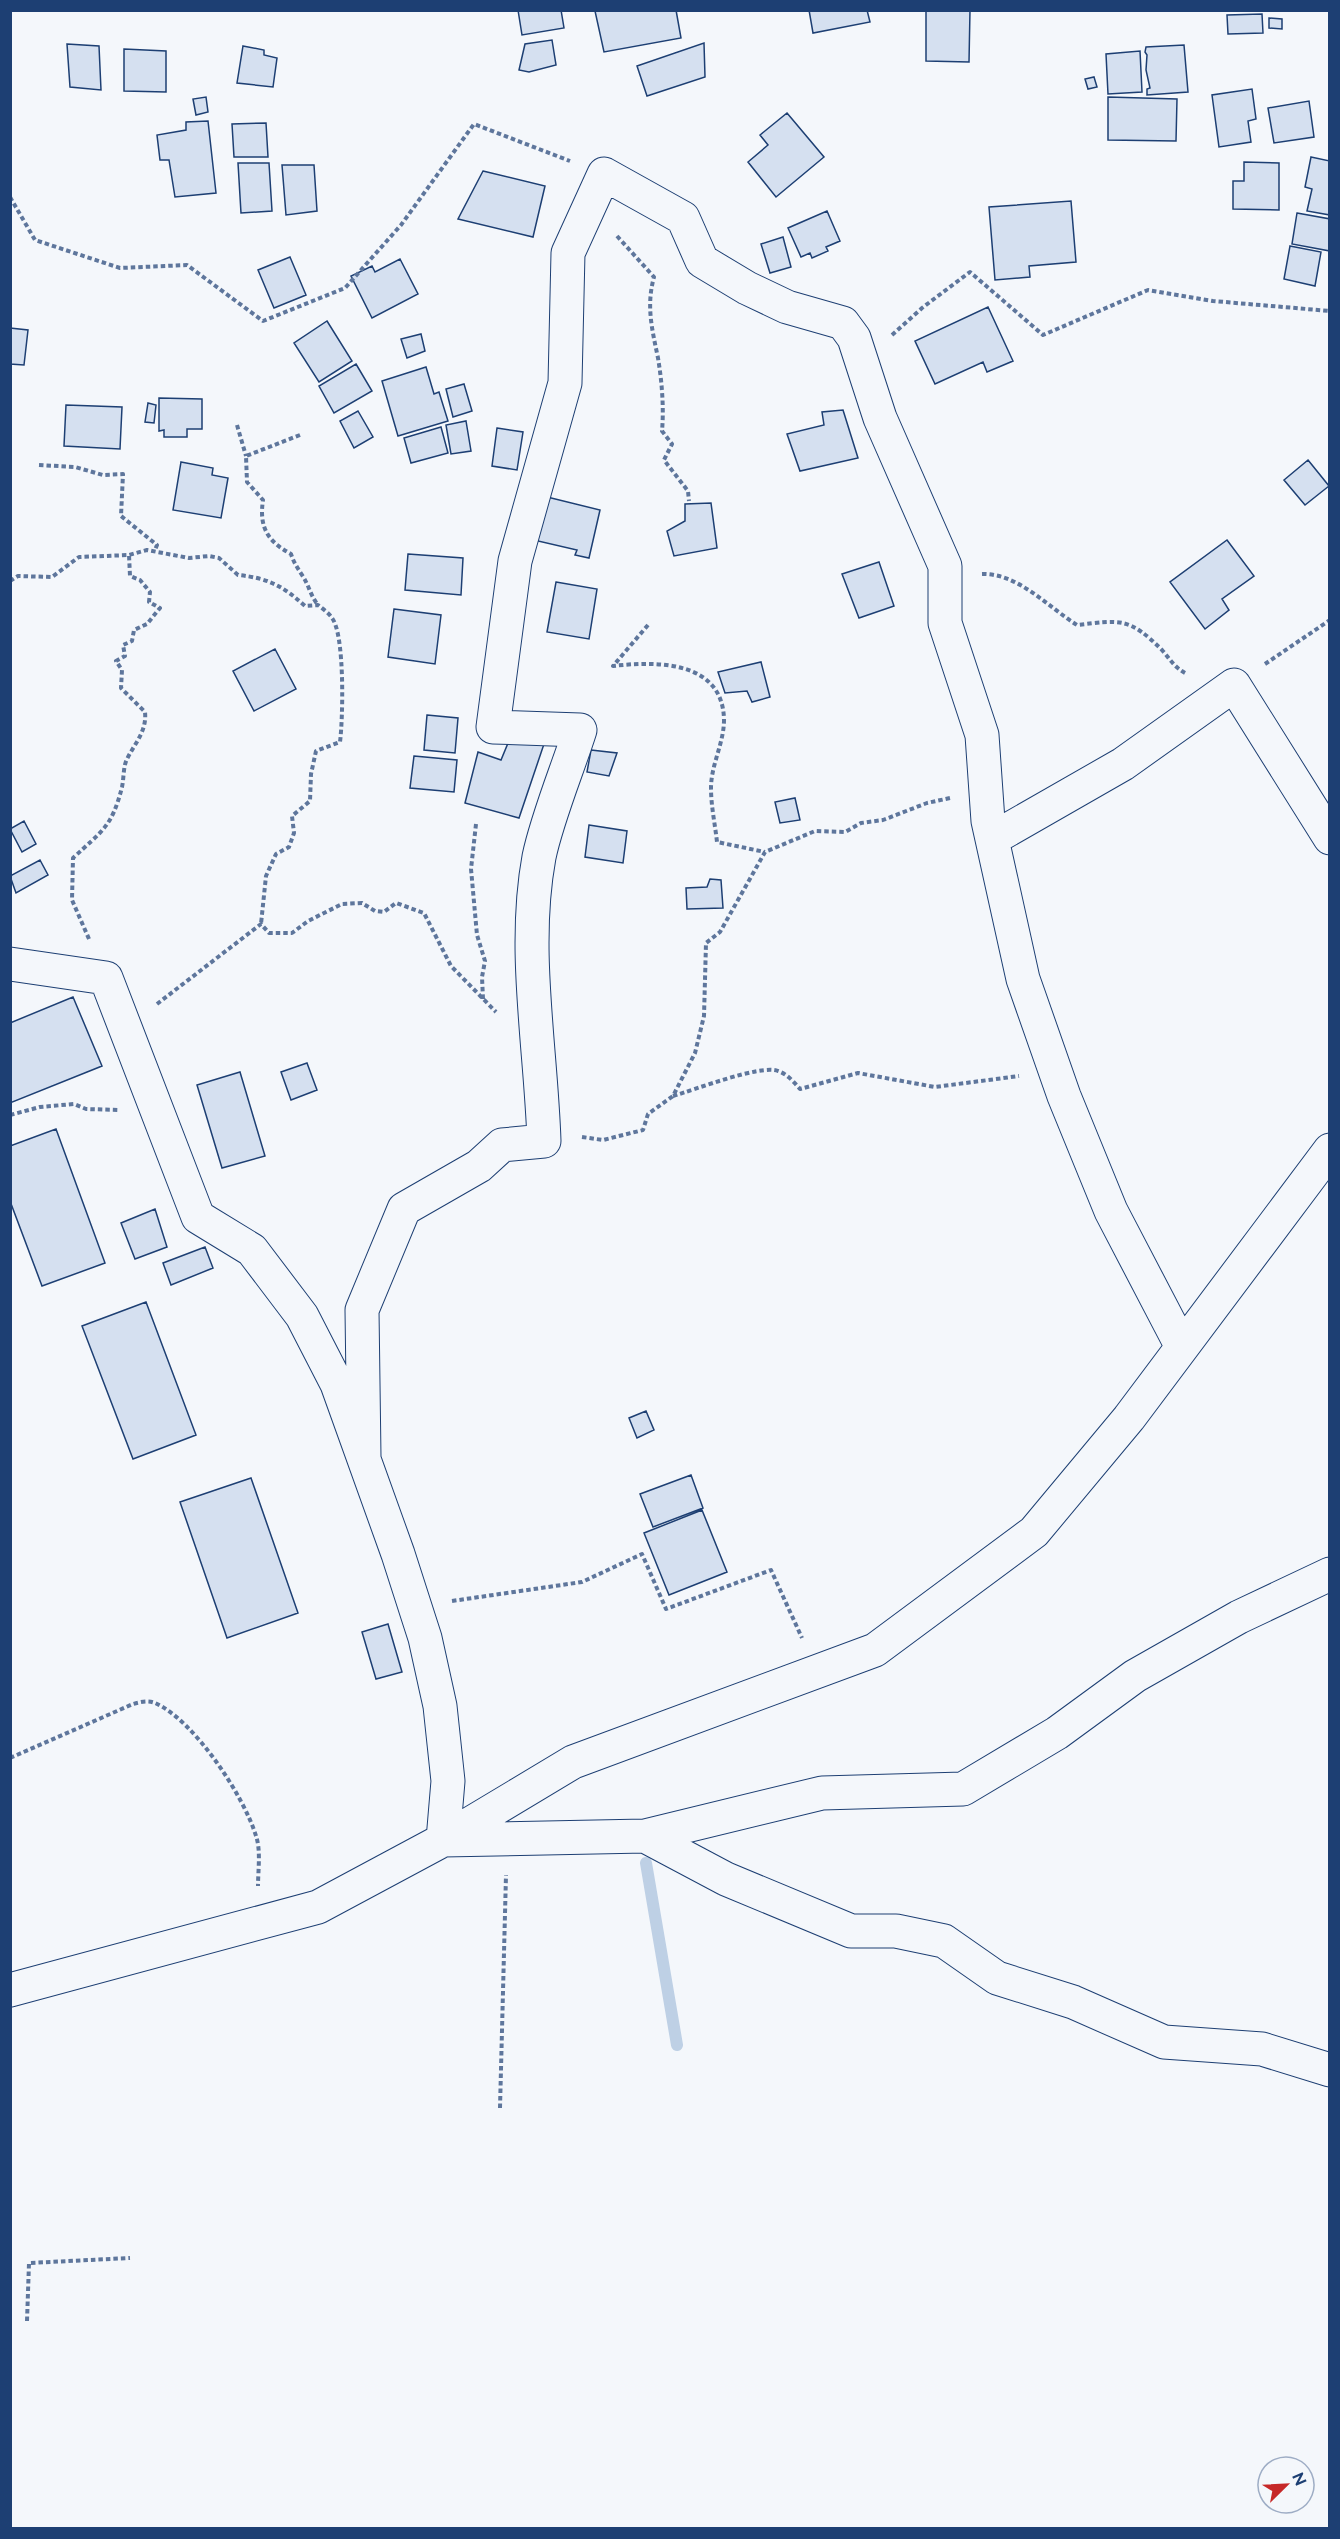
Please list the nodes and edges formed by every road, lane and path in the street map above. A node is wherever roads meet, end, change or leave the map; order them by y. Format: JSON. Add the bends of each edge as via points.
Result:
{"nodes":[{"id":1,"x":599,"y":184,"type":"junction"},
{"id":2,"x":10,"y":197,"type":"edge"},
{"id":3,"x":1329,"y":311,"type":"edge"},
{"id":4,"x":863,"y":362,"type":"junction"},
{"id":5,"x":237,"y":425,"type":"dead end"},
{"id":6,"x":300,"y":435,"type":"dead end"},
{"id":7,"x":246,"y":456,"type":"junction"},
{"id":8,"x":39,"y":465,"type":"dead end"},
{"id":9,"x":689,"y":501,"type":"dead end"},
{"id":10,"x":155,"y":550,"type":"junction"},
{"id":11,"x":129,"y":555,"type":"junction"},
{"id":12,"x":972,"y":574,"type":"dead end"},
{"id":13,"x":10,"y":580,"type":"edge"},
{"id":14,"x":318,"y":605,"type":"junction"},
{"id":15,"x":1329,"y":620,"type":"edge"},
{"id":16,"x":648,"y":625,"type":"dead end"},
{"id":17,"x":1234,"y":685,"type":"junction"},
{"id":18,"x":985,"y":789,"type":"junction"},
{"id":19,"x":476,"y":824,"type":"dead end"},
{"id":20,"x":992,"y":838,"type":"junction"},
{"id":21,"x":1329,"y":838,"type":"edge"},
{"id":22,"x":765,"y":852,"type":"junction"},
{"id":23,"x":261,"y":924,"type":"junction"},
{"id":24,"x":10,"y":964,"type":"edge"},
{"id":25,"x":106,"y":978,"type":"junction"},
{"id":26,"x":483,"y":999,"type":"junction"},
{"id":27,"x":500,"y":1017,"type":"dead end"},
{"id":28,"x":130,"y":1041,"type":"junction"},
{"id":29,"x":1055,"y":1071,"type":"junction"},
{"id":30,"x":673,"y":1096,"type":"junction"},
{"id":31,"x":159,"y":1115,"type":"junction"},
{"id":32,"x":10,"y":1116,"type":"edge"},
{"id":33,"x":544,"y":1141,"type":"junction"},
{"id":34,"x":1329,"y":1150,"type":"edge"},
{"id":35,"x":1182,"y":1347,"type":"junction"},
{"id":36,"x":364,"y":1457,"type":"junction"},
{"id":37,"x":1329,"y":1574,"type":"edge"},
{"id":38,"x":415,"y":1606,"type":"junction"},
{"id":39,"x":817,"y":1671,"type":"junction"},
{"id":40,"x":10,"y":1758,"type":"edge"},
{"id":41,"x":645,"y":1836,"type":"junction"},
{"id":42,"x":507,"y":1838,"type":"junction"},
{"id":43,"x":443,"y":1840,"type":"junction"},
{"id":44,"x":262,"y":1922,"type":"junction"},
{"id":45,"x":10,"y":1990,"type":"edge"},
{"id":46,"x":1329,"y":2070,"type":"edge"},
{"id":47,"x":500,"y":2108,"type":"dead end"},
{"id":48,"x":130,"y":2258,"type":"dead end"},
{"id":49,"x":27,"y":2321,"type":"dead end"}],
"edges":[{"from":1,"to":2,"type":"path","via":[[474,124],[401,225],[345,288],[263,321],[187,265],[120,268],[35,240]]},
{"from":1,"to":4,"type":"street","via":[[683,218],[702,261],[747,288],[787,307],[843,323]]},
{"from":1,"to":9,"type":"path","via":[[607,203],[611,231],[654,277],[650,324],[664,414],[662,431],[672,444],[664,460],[688,490]]},
{"from":1,"to":33,"type":"street","via":[[568,253],[565,383],[515,561],[493,727],[580,730],[539,856],[533,936],[534,1014]]},
{"from":3,"to":4,"type":"path","via":[[1213,301],[1148,290],[1043,335],[970,272],[922,308]]},
{"from":4,"to":18,"type":"street","via":[[880,418],[945,566],[945,623],[982,735]]},
{"from":5,"to":7,"type":"path"},
{"from":6,"to":7,"type":"path"},
{"from":7,"to":14,"type":"path","via":[[246,482],[262,500],[260,516],[272,543],[291,554]]},
{"from":8,"to":10,"type":"path","via":[[75,467],[103,475],[123,474],[121,516],[157,544]]},
{"from":10,"to":11,"type":"path"},
{"from":10,"to":14,"type":"path","via":[[163,555],[219,558],[238,575],[258,577],[286,589],[305,606]]},
{"from":11,"to":13,"type":"path","via":[[79,557],[52,577],[18,576]]},
{"from":11,"to":25,"type":"path","via":[[130,576],[140,580],[150,592],[149,602],[160,608],[147,624],[134,630],[132,641],[123,645],[125,656],[116,661],[122,670],[121,688],[146,712],[146,719],[137,746],[126,760],[110,824],[73,858],[72,900]]},
{"from":12,"to":17,"type":"path","via":[[996,574],[1029,591],[1077,625],[1115,621],[1130,624],[1163,652],[1174,667],[1193,678]]},
{"from":14,"to":23,"type":"path","via":[[334,619],[344,670],[340,742],[316,751],[310,801],[292,816],[294,833],[289,847],[276,854],[266,876]]},
{"from":15,"to":17,"type":"path"},
{"from":16,"to":22,"type":"path","via":[[613,666],[651,661],[694,670],[708,682],[719,696],[724,720],[711,786],[717,842]]},
{"from":17,"to":20,"type":"street","via":[[1123,764]]},
{"from":17,"to":21,"type":"street"},
{"from":18,"to":20,"type":"street"},
{"from":18,"to":22,"type":"path","via":[[861,823],[845,832],[815,831]]},
{"from":19,"to":26,"type":"path","via":[[471,869],[477,934],[485,961]]},
{"from":20,"to":29,"type":"street","via":[[1023,979]]},
{"from":22,"to":30,"type":"path","via":[[720,932],[706,943],[704,1016],[695,1053]]},
{"from":23,"to":26,"type":"path","via":[[269,933],[292,933],[342,904],[362,903],[384,912],[396,903],[424,913],[451,966]]},
{"from":23,"to":28,"type":"path","via":[[148,1010]]},
{"from":24,"to":25,"type":"street"},
{"from":25,"to":28,"type":"street"},
{"from":26,"to":27,"type":"path"},
{"from":28,"to":31,"type":"street"},
{"from":29,"to":30,"type":"path","via":[[934,1087],[858,1073],[800,1089],[777,1070],[752,1072]]},
{"from":29,"to":35,"type":"street","via":[[1111,1211]]},
{"from":30,"to":33,"type":"path","via":[[648,1114],[642,1130],[603,1140],[576,1137]]},
{"from":31,"to":32,"type":"path","via":[[86,1109],[75,1104],[40,1107]]},
{"from":31,"to":36,"type":"street","via":[[198,1217],[252,1250],[302,1316],[337,1384]]},
{"from":33,"to":36,"type":"street","via":[[502,1145],[479,1166],[404,1209],[362,1310]]},
{"from":34,"to":35,"type":"street"},
{"from":35,"to":39,"type":"street","via":[[1034,1532],[875,1650]]},
{"from":36,"to":38,"type":"street"},
{"from":37,"to":41,"type":"street","via":[[1239,1617],[1135,1676],[1056,1733],[963,1789],[822,1793]]},
{"from":38,"to":39,"type":"path","via":[[582,1582],[642,1554],[666,1609],[771,1570]]},
{"from":38,"to":43,"type":"street","via":[[441,1706],[448,1781]]},
{"from":39,"to":43,"type":"street","via":[[573,1762]]},
{"from":40,"to":44,"type":"path","via":[[142,1702],[154,1702],[178,1717],[223,1771],[246,1810],[257,1838]]},
{"from":41,"to":42,"type":"street"},
{"from":41,"to":46,"type":"street","via":[[726,1880],[851,1931],[896,1931],[944,1941],[997,1978],[1073,2002],[1164,2042],[1262,2049]]},
{"from":42,"to":43,"type":"street"},
{"from":42,"to":47,"type":"path"},
{"from":43,"to":44,"type":"street","via":[[318,1907]]},
{"from":44,"to":45,"type":"street"},
{"from":48,"to":49,"type":"path","via":[[29,2263]]}]}
